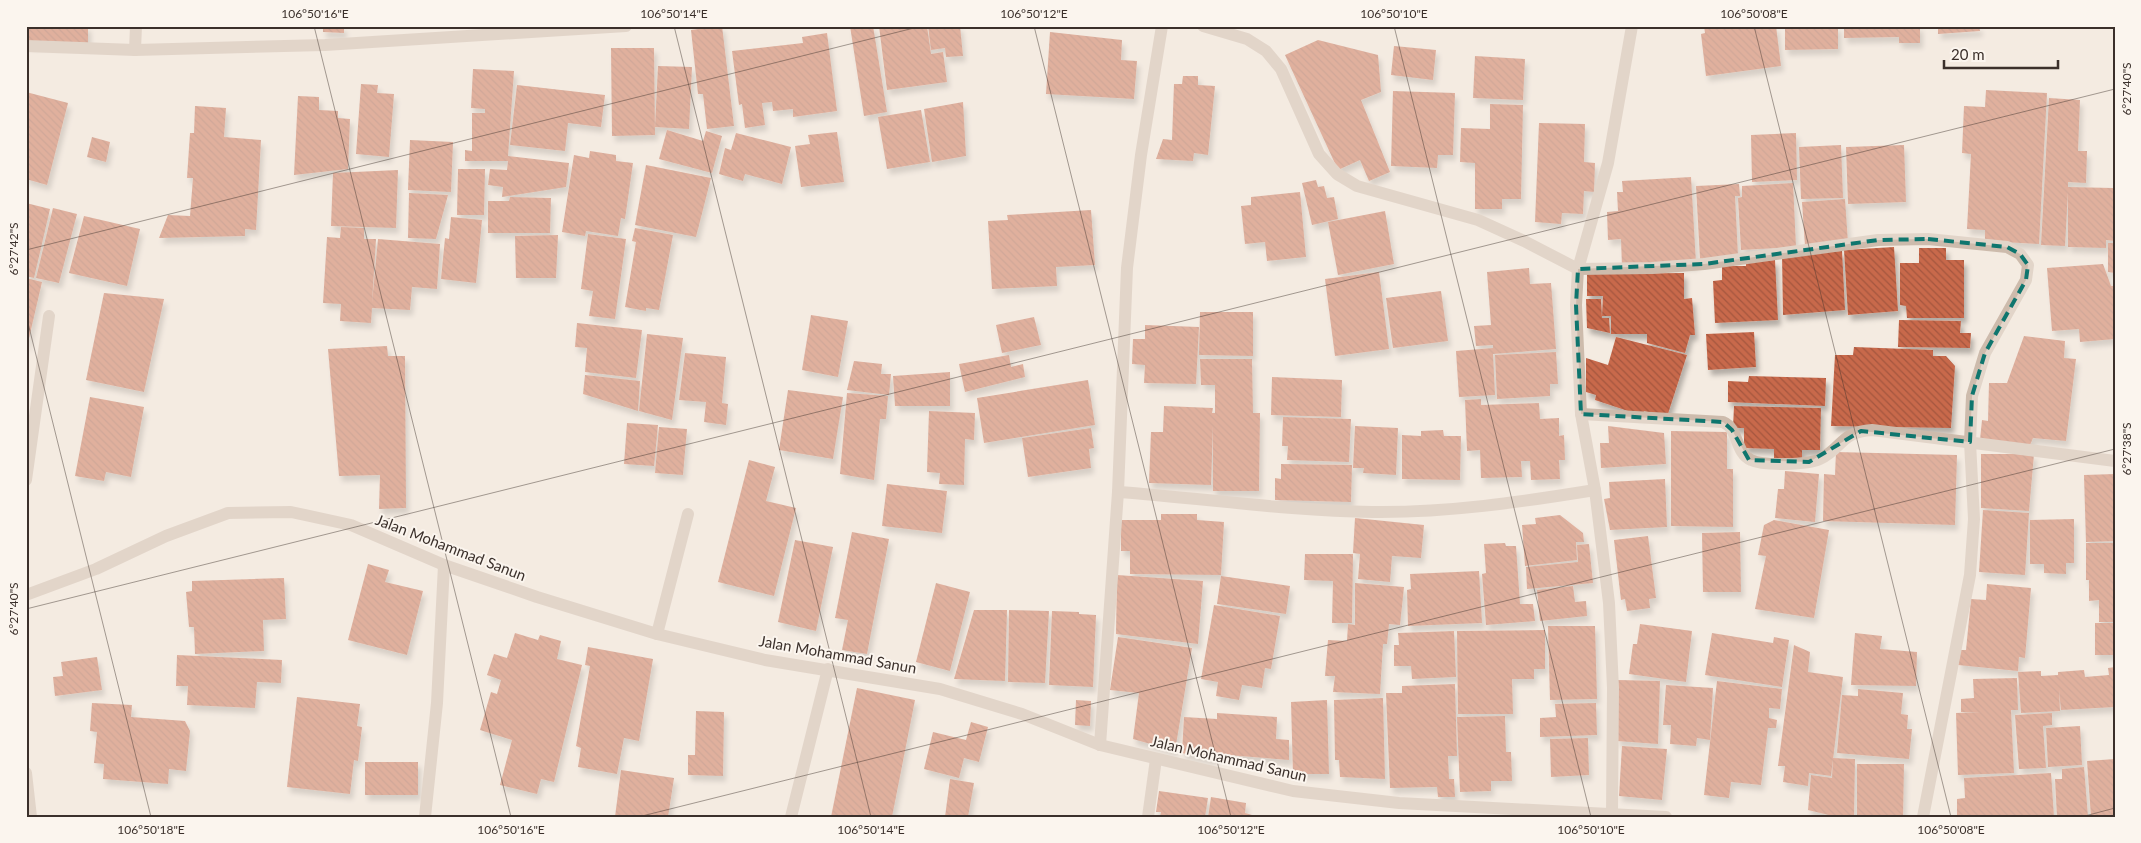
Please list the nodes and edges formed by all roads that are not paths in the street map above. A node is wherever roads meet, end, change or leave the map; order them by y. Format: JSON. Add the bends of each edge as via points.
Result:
{"nodes":[{"id":1,"x":136,"y":26,"type":"edge"},
{"id":2,"x":626,"y":26,"type":"edge"},
{"id":3,"x":1162,"y":26,"type":"edge"},
{"id":4,"x":1203,"y":26,"type":"edge"},
{"id":5,"x":1631,"y":29,"type":"edge"},
{"id":6,"x":440,"y":32,"type":"edge"},
{"id":7,"x":26,"y":46,"type":"edge"},
{"id":8,"x":136,"y":50,"type":"junction"},
{"id":9,"x":1578,"y":268,"type":"junction"},
{"id":10,"x":50,"y":316,"type":"dead end"},
{"id":11,"x":1581,"y":414,"type":"junction"},
{"id":12,"x":1970,"y":442,"type":"junction"},
{"id":13,"x":2115,"y":461,"type":"edge"},
{"id":14,"x":26,"y":480,"type":"edge"},
{"id":15,"x":1594,"y":490,"type":"junction"},
{"id":16,"x":1118,"y":492,"type":"junction"},
{"id":17,"x":688,"y":514,"type":"dead end"},
{"id":18,"x":444,"y":565,"type":"junction"},
{"id":19,"x":26,"y":595,"type":"edge"},
{"id":20,"x":657,"y":634,"type":"junction"},
{"id":21,"x":828,"y":669,"type":"junction"},
{"id":22,"x":1100,"y":745,"type":"junction"},
{"id":23,"x":1156,"y":759,"type":"junction"},
{"id":24,"x":26,"y":773,"type":"edge"},
{"id":25,"x":1612,"y":814,"type":"junction"},
{"id":26,"x":31,"y":817,"type":"edge"},
{"id":27,"x":426,"y":817,"type":"edge"},
{"id":28,"x":791,"y":817,"type":"edge"},
{"id":29,"x":1148,"y":817,"type":"edge"},
{"id":30,"x":1666,"y":817,"type":"edge"},
{"id":31,"x":1923,"y":817,"type":"edge"}],
"edges":[{"from":1,"to":8,"type":"street"},
{"from":2,"to":6,"type":"street"},
{"from":3,"to":16,"type":"street","via":[[1127,268]]},
{"from":4,"to":9,"type":"street","via":[[1247,39],[1266,51],[1281,69],[1319,154],[1337,174],[1357,186],[1478,220]]},
{"from":5,"to":9,"type":"street","via":[[1608,163]]},
{"from":6,"to":8,"type":"street","via":[[325,45]]},
{"from":7,"to":8,"type":"street"},
{"from":9,"to":11,"type":"street","via":[[1576,305]]},
{"from":9,"to":12,"type":"street","via":[[1704,264],[1878,240],[1928,239],[2007,247],[2020,254],[2028,265],[2026,280],[1977,373],[1972,396]]},
{"from":10,"to":14,"type":"street"},
{"from":11,"to":12,"type":"street","via":[[1723,422],[1732,430],[1749,460],[1760,463],[1820,459],[1841,440],[1861,430]]},
{"from":11,"to":15,"type":"street"},
{"from":12,"to":13,"type":"street"},
{"from":12,"to":31,"type":"street","via":[[1974,519],[1970,575]]},
{"from":15,"to":16,"type":"street","via":[[1483,507],[1373,512]]},
{"from":15,"to":25,"type":"street","via":[[1609,603],[1613,688]]},
{"from":16,"to":22,"type":"street"},
{"from":17,"to":20,"type":"street"},
{"from":18,"to":19,"type":"street","name":"Jalan Mohammad Sanun","via":[[351,525],[291,512],[228,513]]},
{"from":18,"to":20,"type":"street","name":"Jalan Mohammad Sanun","via":[[537,598]]},
{"from":18,"to":27,"type":"street","via":[[437,703]]},
{"from":20,"to":21,"type":"street","name":"Jalan Mohammad Sanun","via":[[766,660]]},
{"from":21,"to":22,"type":"street","name":"Jalan Mohammad Sanun","via":[[940,689],[1022,714]]},
{"from":21,"to":28,"type":"street"},
{"from":22,"to":23,"type":"street","name":"Jalan Mohammad Sanun"},
{"from":23,"to":25,"type":"street","name":"Jalan Mohammad Sanun","via":[[1293,791],[1399,803]]},
{"from":23,"to":29,"type":"street"},
{"from":24,"to":26,"type":"street"},
{"from":25,"to":30,"type":"street","name":"Jalan Mohammad Sanun"}]}
